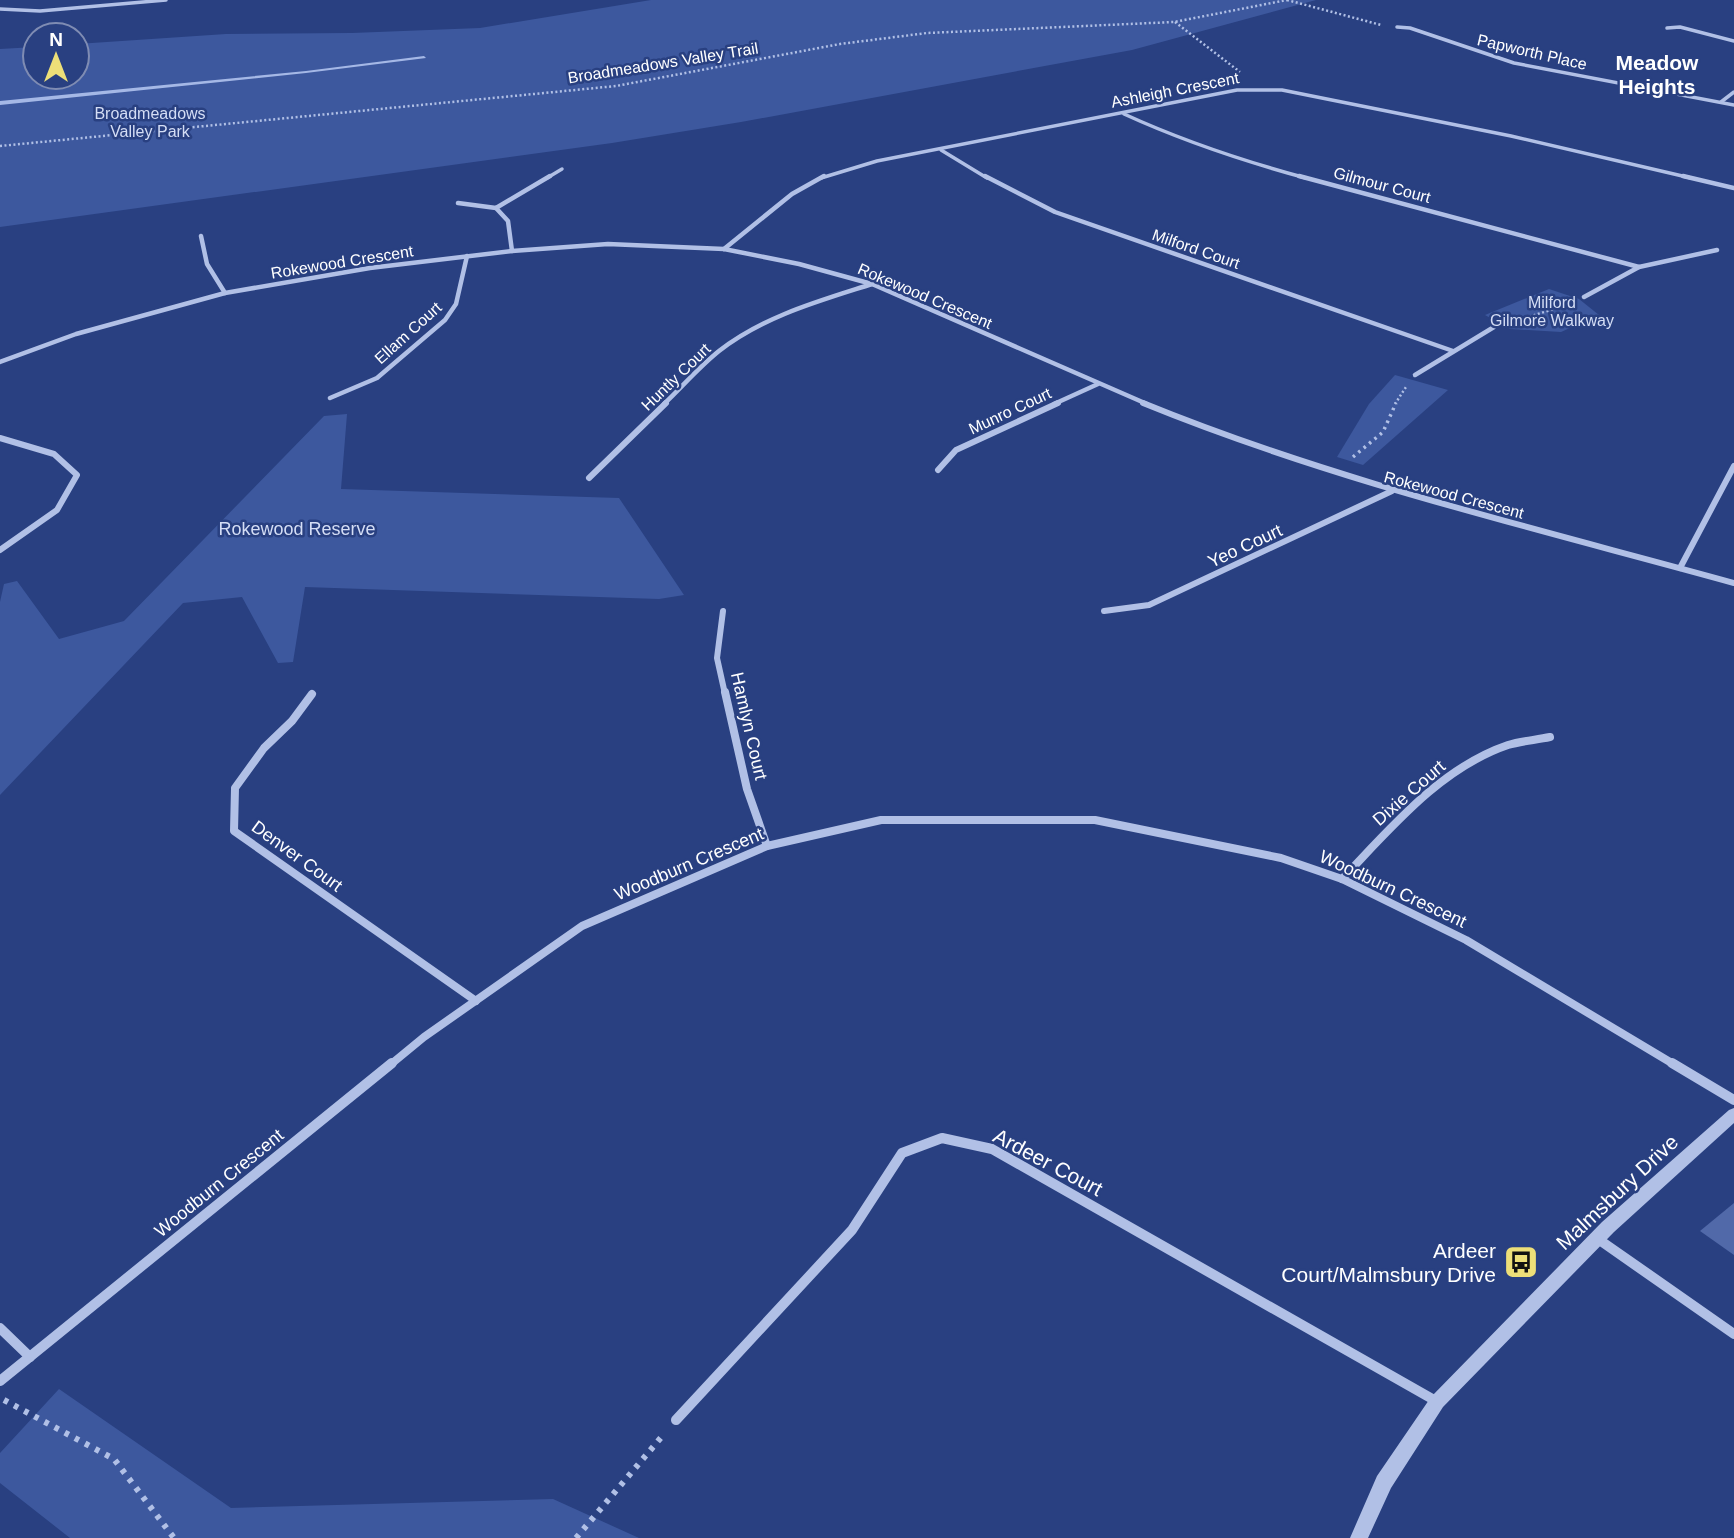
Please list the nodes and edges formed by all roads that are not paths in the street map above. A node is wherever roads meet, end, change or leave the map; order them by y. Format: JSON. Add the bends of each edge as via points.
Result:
{"nodes":[{"id":1,"x":166,"y":0,"type":"edge"},
{"id":2,"x":0,"y":9,"type":"edge"},
{"id":3,"x":1418,"y":24,"type":"dead end"},
{"id":4,"x":1397,"y":27,"type":"road end"},
{"id":5,"x":1410,"y":28,"type":"junction"},
{"id":6,"x":1667,"y":28,"type":"dead end"},
{"id":7,"x":1734,"y":41,"type":"edge"},
{"id":8,"x":1734,"y":92,"type":"edge"},
{"id":9,"x":1721,"y":102,"type":"junction"},
{"id":10,"x":1734,"y":105,"type":"edge"},
{"id":11,"x":1124,"y":114,"type":"junction"},
{"id":12,"x":941,"y":150,"type":"junction"},
{"id":13,"x":562,"y":169,"type":"dead end"},
{"id":14,"x":1734,"y":188,"type":"edge"},
{"id":15,"x":458,"y":203,"type":"dead end"},
{"id":16,"x":496,"y":208,"type":"junction"},
{"id":17,"x":201,"y":236,"type":"dead end"},
{"id":18,"x":724,"y":249,"type":"junction"},
{"id":19,"x":1717,"y":250,"type":"dead end"},
{"id":20,"x":512,"y":251,"type":"junction"},
{"id":21,"x":467,"y":256,"type":"junction"},
{"id":22,"x":1639,"y":267,"type":"junction"},
{"id":23,"x":872,"y":284,"type":"junction"},
{"id":24,"x":225,"y":293,"type":"junction"},
{"id":25,"x":1584,"y":297,"type":"road end"},
{"id":26,"x":1494,"y":327,"type":"road end"},
{"id":27,"x":1453,"y":351,"type":"junction"},
{"id":28,"x":0,"y":362,"type":"edge"},
{"id":29,"x":1415,"y":375,"type":"road end"},
{"id":30,"x":1098,"y":384,"type":"junction"},
{"id":31,"x":330,"y":398,"type":"dead end"},
{"id":32,"x":0,"y":438,"type":"edge"},
{"id":33,"x":1734,"y":466,"type":"edge"},
{"id":34,"x":938,"y":470,"type":"dead end"},
{"id":35,"x":589,"y":478,"type":"dead end"},
{"id":36,"x":1392,"y":491,"type":"junction"},
{"id":37,"x":0,"y":550,"type":"edge"},
{"id":38,"x":1680,"y":568,"type":"junction"},
{"id":39,"x":1734,"y":583,"type":"edge"},
{"id":40,"x":723,"y":611,"type":"dead end"},
{"id":41,"x":1104,"y":611,"type":"dead end"},
{"id":42,"x":312,"y":694,"type":"dead end"},
{"id":43,"x":1550,"y":737,"type":"dead end"},
{"id":44,"x":767,"y":846,"type":"junction"},
{"id":45,"x":1342,"y":879,"type":"junction"},
{"id":46,"x":476,"y":1001,"type":"junction"},
{"id":47,"x":1734,"y":1100,"type":"edge"},
{"id":48,"x":1734,"y":1114,"type":"edge"},
{"id":49,"x":1598,"y":1239,"type":"junction"},
{"id":50,"x":0,"y":1328,"type":"edge"},
{"id":51,"x":1734,"y":1334,"type":"edge"},
{"id":52,"x":30,"y":1357,"type":"junction"},
{"id":53,"x":0,"y":1381,"type":"edge"},
{"id":54,"x":1437,"y":1402,"type":"junction"},
{"id":55,"x":676,"y":1420,"type":"road end"},
{"id":56,"x":1359,"y":1538,"type":"edge"}],
"edges":[{"from":1,"to":2,"type":"street","via":[[40,11]]},
{"from":3,"to":5,"type":"street"},
{"from":4,"to":5,"type":"street","name":"Papworth Place"},
{"from":5,"to":9,"type":"street","name":"Papworth Place","via":[[1514,63]]},
{"from":6,"to":7,"type":"street","via":[[1682,26]]},
{"from":8,"to":9,"type":"street"},
{"from":9,"to":10,"type":"street","name":"Papworth Place"},
{"from":11,"to":12,"type":"street","name":"Ashleigh Crescent"},
{"from":11,"to":14,"type":"street","name":"Ashleigh Crescent","via":[[1237,90],[1282,90],[1511,136]]},
{"from":11,"to":22,"type":"street","name":"Gilmour Court","via":[[1199,147],[1250,163]]},
{"from":12,"to":18,"type":"street","name":"Ashleigh Crescent","via":[[826,175],[792,194]]},
{"from":12,"to":27,"type":"street","name":"Milford Court","via":[[1055,212]]},
{"from":13,"to":16,"type":"street"},
{"from":15,"to":16,"type":"street"},
{"from":16,"to":20,"type":"street","via":[[508,221]]},
{"from":17,"to":24,"type":"street","via":[[207,264]]},
{"from":18,"to":20,"type":"street","name":"Rokewood Crescent","via":[[608,244]]},
{"from":18,"to":23,"type":"street","name":"Rokewood Crescent"},
{"from":19,"to":22,"type":"street","name":"Gilmour Court"},
{"from":20,"to":21,"type":"street","name":"Rokewood Crescent"},
{"from":21,"to":24,"type":"street","name":"Rokewood Crescent"},
{"from":21,"to":31,"type":"street","name":"Ellam Court","via":[[456,304],[445,320],[377,378]]},
{"from":22,"to":25,"type":"street","name":"Gilmour Court"},
{"from":23,"to":30,"type":"street","name":"Rokewood Crescent"},
{"from":23,"to":35,"type":"street","name":"Huntly Court","via":[[787,312],[718,352]]},
{"from":24,"to":28,"type":"street","name":"Rokewood Crescent","via":[[76,334]]},
{"from":26,"to":27,"type":"street"},
{"from":27,"to":29,"type":"street"},
{"from":30,"to":34,"type":"street","name":"Munro Court","via":[[956,450]]},
{"from":30,"to":36,"type":"street","name":"Rokewood Crescent","via":[[1207,429]]},
{"from":32,"to":37,"type":"street","via":[[54,454],[77,475],[57,510]]},
{"from":33,"to":38,"type":"street"},
{"from":36,"to":38,"type":"street","name":"Rokewood Crescent"},
{"from":36,"to":41,"type":"street","name":"Yeo Court","via":[[1149,605]]},
{"from":38,"to":39,"type":"street","name":"Rokewood Crescent"},
{"from":40,"to":44,"type":"street","name":"Hamlyn Court","via":[[717,658],[747,789]]},
{"from":42,"to":46,"type":"street","name":"Denver Court","via":[[235,788],[234,831]]},
{"from":43,"to":45,"type":"street","name":"Dixie Court","via":[[1504,747],[1460,769],[1418,802]]},
{"from":44,"to":45,"type":"street","name":"Woodburn Crescent","via":[[880,821],[1095,821],[1282,858]]},
{"from":44,"to":46,"type":"street","name":"Woodburn Crescent","via":[[582,926]]},
{"from":45,"to":47,"type":"street","name":"Woodburn Crescent","via":[[1466,940]]},
{"from":46,"to":52,"type":"street","name":"Woodburn Crescent","via":[[424,1037]]},
{"from":48,"to":49,"type":"street","name":"Malmsbury Drive"},
{"from":49,"to":51,"type":"street"},
{"from":49,"to":54,"type":"street","name":"Malmsbury Drive"},
{"from":50,"to":52,"type":"street"},
{"from":52,"to":53,"type":"street","name":"Woodburn Crescent"},
{"from":54,"to":55,"type":"street","name":"Ardeer Court","via":[[992,1149],[942,1138],[902,1153],[852,1230]]},
{"from":54,"to":56,"type":"street","name":"Malmsbury Drive","via":[[1384,1482]]}]}
